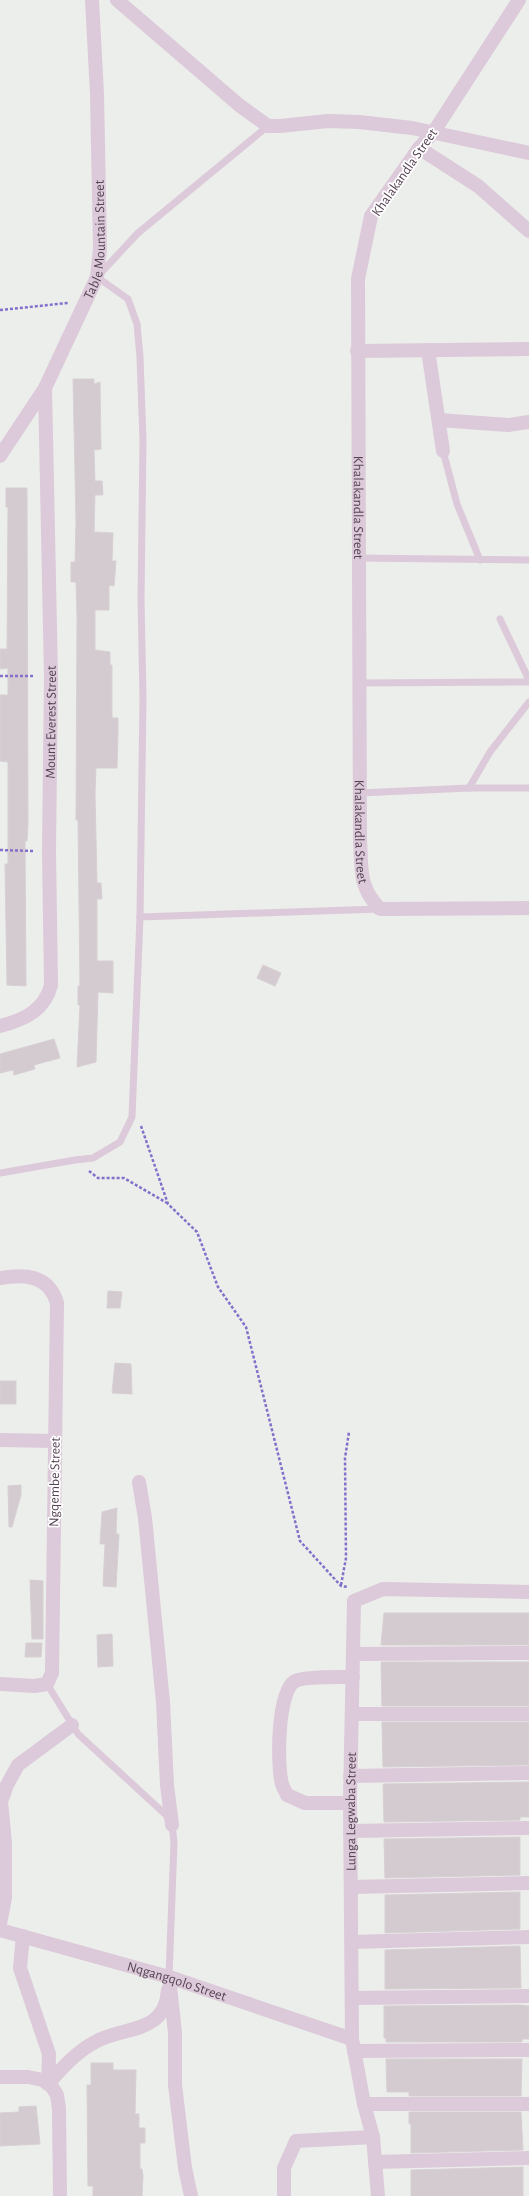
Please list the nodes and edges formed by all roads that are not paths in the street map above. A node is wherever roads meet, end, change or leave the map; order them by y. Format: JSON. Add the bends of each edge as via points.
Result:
{"nodes":[{"id":1,"x":92,"y":0,"type":"edge"},
{"id":2,"x":117,"y":0,"type":"edge"},
{"id":3,"x":519,"y":0,"type":"edge"},
{"id":4,"x":268,"y":126,"type":"junction"},
{"id":5,"x":433,"y":133,"type":"junction"},
{"id":6,"x":419,"y":148,"type":"junction"},
{"id":7,"x":529,"y":153,"type":"edge"},
{"id":8,"x":529,"y":231,"type":"edge"},
{"id":9,"x":97,"y":277,"type":"junction"},
{"id":10,"x":529,"y":349,"type":"edge"},
{"id":11,"x":428,"y":350,"type":"junction"},
{"id":12,"x":357,"y":351,"type":"junction"},
{"id":13,"x":45,"y":388,"type":"junction"},
{"id":14,"x":439,"y":420,"type":"junction"},
{"id":15,"x":529,"y":422,"type":"edge"},
{"id":16,"x":443,"y":452,"type":"joint"},
{"id":17,"x":0,"y":456,"type":"edge"},
{"id":18,"x":358,"y":558,"type":"junction"},
{"id":19,"x":480,"y":560,"type":"junction"},
{"id":20,"x":529,"y":560,"type":"edge"},
{"id":21,"x":500,"y":619,"type":"dead end"},
{"id":22,"x":529,"y":681,"type":"edge"},
{"id":23,"x":360,"y":683,"type":"junction"},
{"id":24,"x":529,"y":702,"type":"edge"},
{"id":25,"x":469,"y":788,"type":"junction"},
{"id":26,"x":529,"y":788,"type":"edge"},
{"id":27,"x":360,"y":793,"type":"junction"},
{"id":28,"x":380,"y":908,"type":"junction"},
{"id":29,"x":529,"y":908,"type":"edge"},
{"id":30,"x":140,"y":917,"type":"junction"},
{"id":31,"x":0,"y":1026,"type":"edge"},
{"id":32,"x":0,"y":1173,"type":"edge"},
{"id":33,"x":0,"y":1278,"type":"edge"},
{"id":34,"x":0,"y":1440,"type":"edge"},
{"id":35,"x":55,"y":1441,"type":"junction"},
{"id":36,"x":139,"y":1482,"type":"dead end"},
{"id":37,"x":529,"y":1592,"type":"edge"},
{"id":38,"x":529,"y":1652,"type":"edge"},
{"id":39,"x":353,"y":1654,"type":"junction"},
{"id":40,"x":353,"y":1677,"type":"junction"},
{"id":41,"x":0,"y":1684,"type":"edge"},
{"id":42,"x":47,"y":1684,"type":"junction"},
{"id":43,"x":352,"y":1714,"type":"junction"},
{"id":44,"x":529,"y":1714,"type":"edge"},
{"id":45,"x":72,"y":1725,"type":"junction"},
{"id":46,"x":529,"y":1773,"type":"edge"},
{"id":47,"x":350,"y":1776,"type":"junction"},
{"id":48,"x":350,"y":1801,"type":"junction"},
{"id":49,"x":172,"y":1825,"type":"junction"},
{"id":50,"x":529,"y":1828,"type":"edge"},
{"id":51,"x":350,"y":1831,"type":"junction"},
{"id":52,"x":529,"y":1883,"type":"edge"},
{"id":53,"x":351,"y":1887,"type":"junction"},
{"id":54,"x":0,"y":1924,"type":"edge"},
{"id":55,"x":0,"y":1930,"type":"edge"},
{"id":56,"x":23,"y":1936,"type":"junction"},
{"id":57,"x":529,"y":1937,"type":"edge"},
{"id":58,"x":352,"y":1942,"type":"junction"},
{"id":59,"x":169,"y":1977,"type":"junction"},
{"id":60,"x":529,"y":1996,"type":"edge"},
{"id":61,"x":352,"y":1998,"type":"junction"},
{"id":62,"x":353,"y":2045,"type":"junction"},
{"id":63,"x":529,"y":2050,"type":"edge"},
{"id":64,"x":0,"y":2077,"type":"edge"},
{"id":65,"x":48,"y":2084,"type":"junction"},
{"id":66,"x":364,"y":2104,"type":"junction"},
{"id":67,"x":529,"y":2104,"type":"edge"},
{"id":68,"x":373,"y":2137,"type":"junction"},
{"id":69,"x":529,"y":2158,"type":"edge"},
{"id":70,"x":375,"y":2162,"type":"junction"},
{"id":71,"x":60,"y":2196,"type":"edge"},
{"id":72,"x":192,"y":2196,"type":"edge"},
{"id":73,"x":284,"y":2196,"type":"edge"},
{"id":74,"x":378,"y":2196,"type":"edge"}],
"edges":[{"from":1,"to":9,"type":"street","name":"Table Mountain Street","via":[[100,248]]},
{"from":2,"to":4,"type":"street","via":[[239,105]]},
{"from":3,"to":5,"type":"street","name":"Khalakandla Street"},
{"from":4,"to":5,"type":"street","via":[[328,121],[412,128]]},
{"from":4,"to":9,"type":"lane","via":[[138,233]]},
{"from":5,"to":6,"type":"street","name":"Khalakandla Street"},
{"from":5,"to":7,"type":"street"},
{"from":6,"to":8,"type":"street","via":[[478,186]]},
{"from":6,"to":12,"type":"street","name":"Khalakandla Street","via":[[371,216],[358,279]]},
{"from":9,"to":13,"type":"street","name":"Table Mountain Street"},
{"from":9,"to":30,"type":"lane","via":[[128,298],[137,324],[140,357],[143,441]]},
{"from":10,"to":11,"type":"street"},
{"from":11,"to":12,"type":"street"},
{"from":11,"to":14,"type":"street"},
{"from":12,"to":18,"type":"street","name":"Khalakandla Street"},
{"from":13,"to":17,"type":"street","name":"Table Mountain Street"},
{"from":13,"to":31,"type":"street","name":"Mount Everest Street","via":[[51,676],[52,971],[48,996],[33,1014]]},
{"from":14,"to":15,"type":"street","via":[[508,425]]},
{"from":14,"to":16,"type":"street"},
{"from":16,"to":19,"type":"lane","via":[[457,504]]},
{"from":18,"to":19,"type":"lane"},
{"from":18,"to":23,"type":"street","name":"Khalakandla Street"},
{"from":19,"to":20,"type":"lane"},
{"from":21,"to":22,"type":"lane"},
{"from":22,"to":23,"type":"lane"},
{"from":23,"to":27,"type":"street","name":"Khalakandla Street"},
{"from":24,"to":25,"type":"lane","via":[[490,752]]},
{"from":25,"to":26,"type":"lane"},
{"from":25,"to":27,"type":"lane"},
{"from":27,"to":28,"type":"street","name":"Khalakandla Street","via":[[363,883],[368,896]]},
{"from":28,"to":29,"type":"street"},
{"from":28,"to":30,"type":"lane"},
{"from":30,"to":32,"type":"lane","via":[[132,1117],[120,1142],[92,1158]]},
{"from":33,"to":35,"type":"street","name":"Ngqembe Street","via":[[34,1277],[54,1292],[57,1303]]},
{"from":34,"to":35,"type":"street"},
{"from":35,"to":42,"type":"street","name":"Ngqembe Street","via":[[52,1673]]},
{"from":36,"to":49,"type":"street","via":[[145,1518],[163,1702],[167,1785]]},
{"from":37,"to":39,"type":"street","name":"Lunga Legwaba Street","via":[[383,1589],[354,1601]]},
{"from":38,"to":39,"type":"street"},
{"from":39,"to":40,"type":"street","name":"Lunga Legwaba Street"},
{"from":40,"to":43,"type":"street","name":"Lunga Legwaba Street"},
{"from":40,"to":48,"type":"street","via":[[323,1677],[295,1681],[286,1691],[279,1743],[282,1784],[287,1795],[305,1803]]},
{"from":41,"to":42,"type":"street"},
{"from":42,"to":45,"type":"lane"},
{"from":43,"to":44,"type":"street"},
{"from":43,"to":47,"type":"street","name":"Lunga Legwaba Street"},
{"from":45,"to":49,"type":"lane","via":[[89,1746],[166,1815]]},
{"from":45,"to":54,"type":"street","via":[[18,1765],[3,1796],[1,1802],[5,1843],[5,1898]]},
{"from":46,"to":47,"type":"street"},
{"from":47,"to":48,"type":"street","name":"Lunga Legwaba Street"},
{"from":48,"to":51,"type":"street","name":"Lunga Legwaba Street"},
{"from":49,"to":59,"type":"lane","via":[[174,1842]]},
{"from":50,"to":51,"type":"street"},
{"from":51,"to":53,"type":"street","name":"Lunga Legwaba Street"},
{"from":52,"to":53,"type":"street"},
{"from":53,"to":58,"type":"street","name":"Lunga Legwaba Street"},
{"from":55,"to":56,"type":"street","name":"Nqgangqolo Street"},
{"from":56,"to":59,"type":"street","name":"Nqgangqolo Street"},
{"from":56,"to":65,"type":"street","via":[[20,1968],[48,2054]]},
{"from":57,"to":58,"type":"street"},
{"from":58,"to":61,"type":"street","name":"Lunga Legwaba Street"},
{"from":59,"to":62,"type":"street","name":"Nqgangqolo Street"},
{"from":59,"to":65,"type":"street","via":[[167,2004],[149,2025],[97,2041],[68,2062]]},
{"from":59,"to":72,"type":"street","via":[[176,2033],[176,2085],[185,2168]]},
{"from":60,"to":61,"type":"street"},
{"from":61,"to":62,"type":"street","name":"Lunga Legwaba Street"},
{"from":62,"to":63,"type":"street","name":"Nqgangqolo Street"},
{"from":62,"to":66,"type":"street","name":"Lunga Legwaba Street"},
{"from":64,"to":65,"type":"street","via":[[28,2077],[43,2080]]},
{"from":65,"to":71,"type":"street","via":[[57,2095],[59,2109]]},
{"from":66,"to":67,"type":"street"},
{"from":66,"to":68,"type":"street","name":"Lunga Legwaba Street"},
{"from":68,"to":70,"type":"street","name":"Lunga Legwaba Street"},
{"from":68,"to":73,"type":"street","via":[[296,2141],[284,2168]]},
{"from":69,"to":70,"type":"street"},
{"from":70,"to":74,"type":"street","name":"Lunga Legwaba Street"}]}
